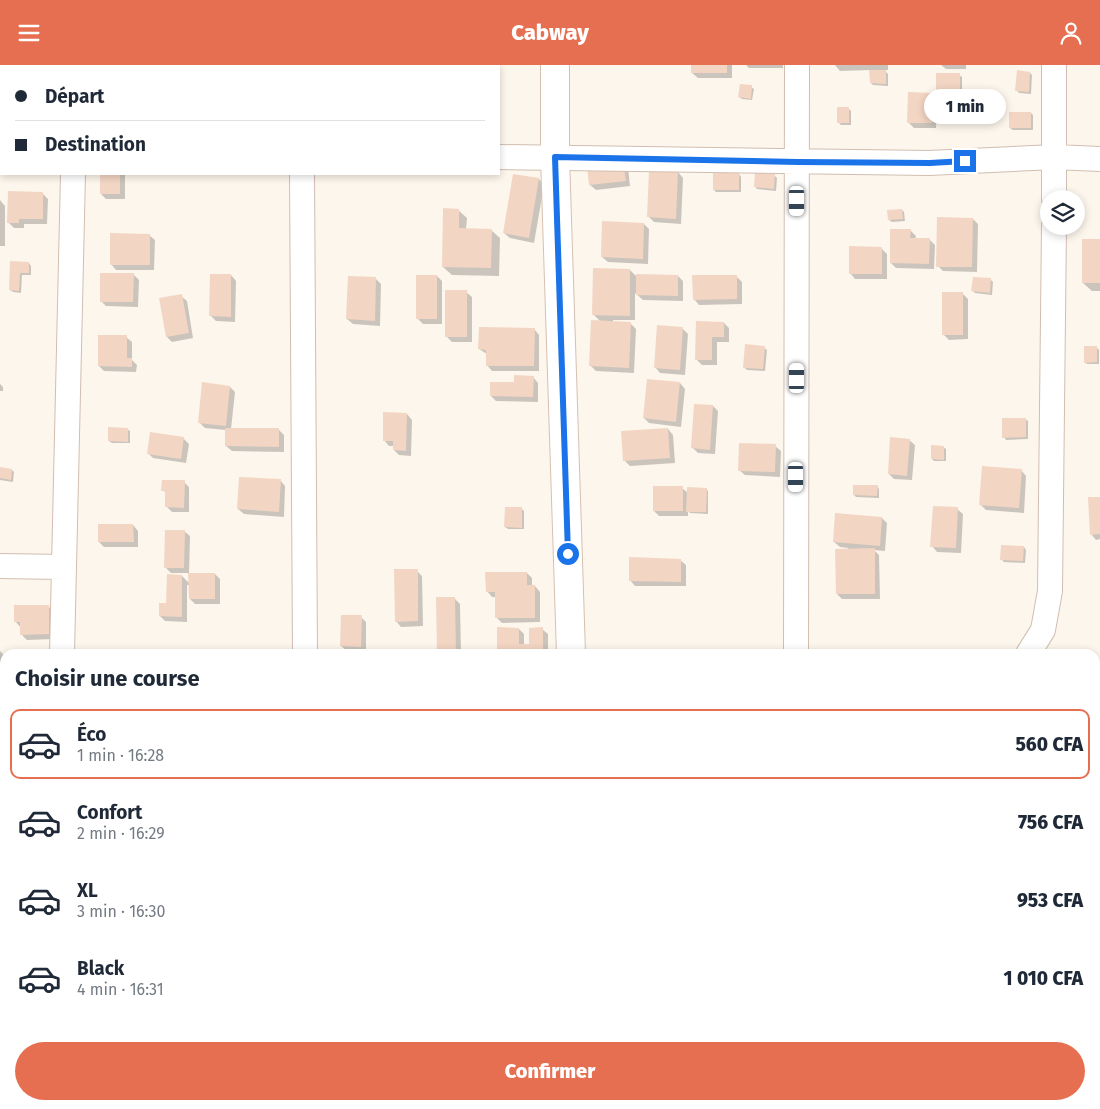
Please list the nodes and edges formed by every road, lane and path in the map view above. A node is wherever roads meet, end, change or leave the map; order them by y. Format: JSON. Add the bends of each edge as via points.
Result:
{"nodes":[{"id":1,"x":555,"y":65,"type":"edge"},
{"id":2,"x":797,"y":65,"type":"edge"},
{"id":3,"x":1054,"y":65,"type":"edge"},
{"id":4,"x":500,"y":157,"type":"edge"},
{"id":5,"x":555,"y":157,"type":"junction"},
{"id":6,"x":1054,"y":157,"type":"junction"},
{"id":7,"x":1100,"y":159,"type":"edge"},
{"id":8,"x":798,"y":162,"type":"junction"},
{"id":9,"x":74,"y":175,"type":"edge"},
{"id":10,"x":302,"y":175,"type":"edge"},
{"id":11,"x":1054,"y":190,"type":"edge"},
{"id":12,"x":1054,"y":235,"type":"edge"},
{"id":13,"x":0,"y":566,"type":"edge"},
{"id":14,"x":64,"y":567,"type":"junction"},
{"id":15,"x":62,"y":649,"type":"edge"},
{"id":16,"x":304,"y":649,"type":"edge"},
{"id":17,"x":571,"y":649,"type":"edge"},
{"id":18,"x":796,"y":649,"type":"edge"},
{"id":19,"x":1031,"y":649,"type":"edge"}],
"edges":[{"from":1,"to":5,"type":"street"},
{"from":2,"to":8,"type":"street"},
{"from":3,"to":6,"type":"street"},
{"from":4,"to":5,"type":"street"},
{"from":5,"to":8,"type":"street"},
{"from":5,"to":17,"type":"street"},
{"from":6,"to":7,"type":"street"},
{"from":6,"to":8,"type":"street","via":[[930,163]]},
{"from":6,"to":11,"type":"street"},
{"from":8,"to":18,"type":"street"},
{"from":9,"to":14,"type":"street"},
{"from":10,"to":16,"type":"street"},
{"from":12,"to":19,"type":"street","via":[[1050,591],[1043,630]]},
{"from":13,"to":14,"type":"street"},
{"from":14,"to":15,"type":"street"}]}
